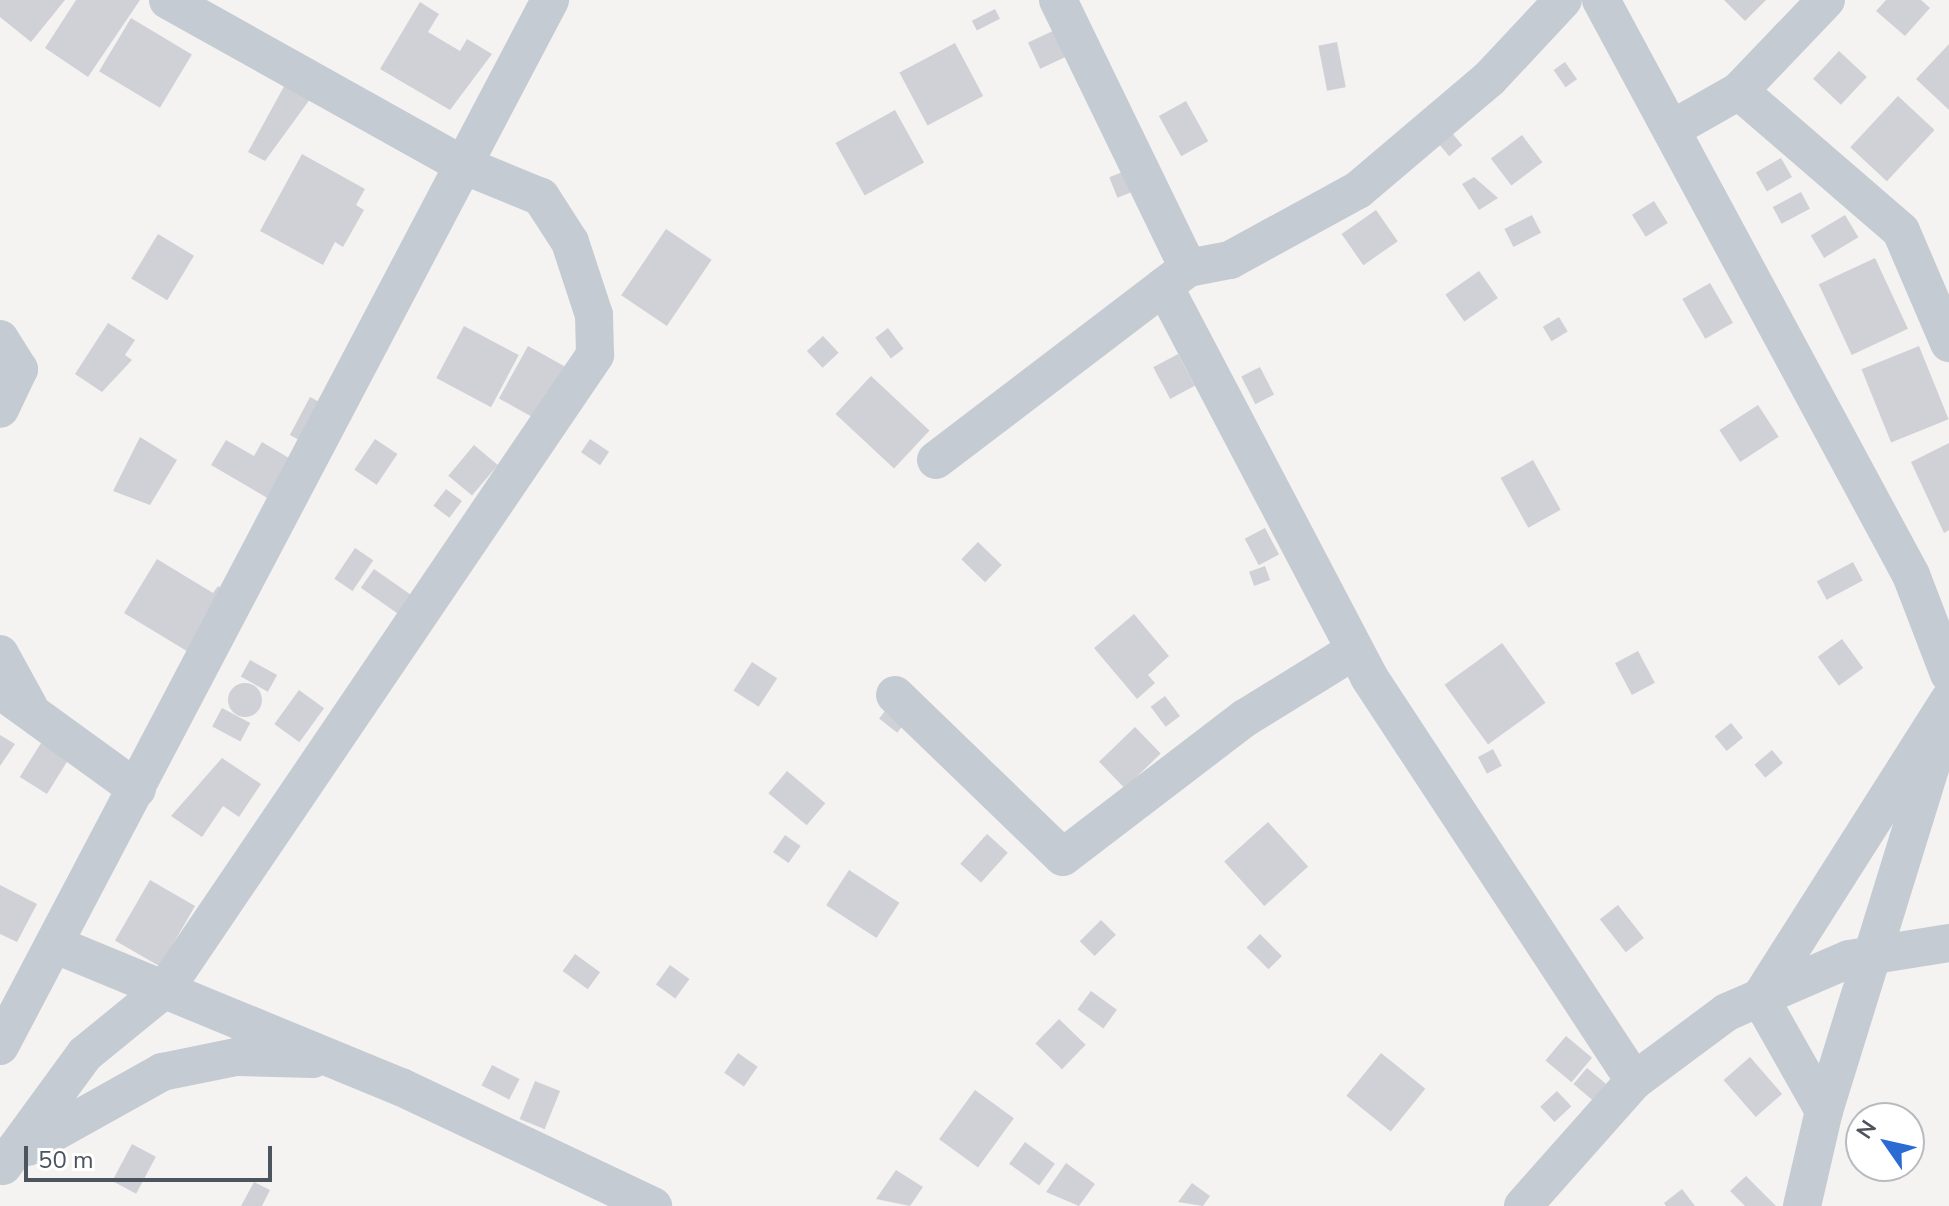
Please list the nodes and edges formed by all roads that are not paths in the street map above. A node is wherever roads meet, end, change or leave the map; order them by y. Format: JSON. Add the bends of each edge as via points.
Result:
{"nodes":[{"id":1,"x":168,"y":0,"type":"edge"},
{"id":2,"x":550,"y":0,"type":"edge"},
{"id":3,"x":1058,"y":0,"type":"edge"},
{"id":4,"x":1563,"y":0,"type":"edge"},
{"id":5,"x":1601,"y":0,"type":"edge"},
{"id":6,"x":1826,"y":0,"type":"edge"},
{"id":7,"x":1739,"y":91,"type":"junction"},
{"id":8,"x":1672,"y":129,"type":"junction"},
{"id":9,"x":463,"y":165,"type":"junction"},
{"id":10,"x":1176,"y":277,"type":"junction"},
{"id":11,"x":0,"y":339,"type":"edge"},
{"id":12,"x":1949,"y":343,"type":"edge"},
{"id":13,"x":0,"y":409,"type":"edge"},
{"id":14,"x":936,"y":460,"type":"dead end"},
{"id":15,"x":1355,"y":650,"type":"junction"},
{"id":16,"x":0,"y":654,"type":"edge"},
{"id":17,"x":1949,"y":674,"type":"edge"},
{"id":18,"x":0,"y":690,"type":"edge"},
{"id":19,"x":895,"y":695,"type":"dead end"},
{"id":20,"x":1949,"y":700,"type":"edge"},
{"id":21,"x":1949,"y":709,"type":"edge"},
{"id":22,"x":32,"y":713,"type":"junction"},
{"id":23,"x":137,"y":789,"type":"junction"},
{"id":24,"x":1949,"y":943,"type":"edge"},
{"id":25,"x":56,"y":945,"type":"junction"},
{"id":26,"x":1869,"y":956,"type":"junction"},
{"id":27,"x":166,"y":988,"type":"junction"},
{"id":28,"x":1760,"y":998,"type":"junction"},
{"id":29,"x":0,"y":1046,"type":"edge"},
{"id":30,"x":336,"y":1059,"type":"junction"},
{"id":31,"x":1634,"y":1081,"type":"junction"},
{"id":32,"x":1824,"y":1111,"type":"junction"},
{"id":33,"x":2,"y":1166,"type":"edge"},
{"id":34,"x":653,"y":1206,"type":"edge"},
{"id":35,"x":1523,"y":1206,"type":"edge"},
{"id":36,"x":1802,"y":1206,"type":"edge"}],
"edges":[{"from":1,"to":9,"type":"street"},
{"from":2,"to":9,"type":"street"},
{"from":3,"to":10,"type":"street"},
{"from":4,"to":10,"type":"street","via":[[1489,79],[1358,190],[1230,260]]},
{"from":5,"to":8,"type":"street"},
{"from":6,"to":7,"type":"street"},
{"from":7,"to":8,"type":"street"},
{"from":7,"to":12,"type":"street","via":[[1901,231]]},
{"from":8,"to":17,"type":"street","via":[[1911,575]]},
{"from":9,"to":23,"type":"street"},
{"from":9,"to":27,"type":"street","via":[[541,197],[570,242],[594,315],[595,355]]},
{"from":10,"to":14,"type":"street"},
{"from":10,"to":15,"type":"street"},
{"from":11,"to":13,"type":"street","via":[[19,369]]},
{"from":15,"to":19,"type":"street","via":[[1245,718],[1063,857]]},
{"from":15,"to":31,"type":"street"},
{"from":16,"to":22,"type":"street"},
{"from":18,"to":22,"type":"street"},
{"from":20,"to":28,"type":"street"},
{"from":21,"to":26,"type":"street"},
{"from":22,"to":23,"type":"street"},
{"from":23,"to":25,"type":"street"},
{"from":24,"to":26,"type":"street"},
{"from":25,"to":27,"type":"street"},
{"from":25,"to":29,"type":"street"},
{"from":26,"to":28,"type":"street"},
{"from":26,"to":32,"type":"street"},
{"from":27,"to":30,"type":"street"},
{"from":27,"to":33,"type":"street","via":[[85,1054]]},
{"from":28,"to":31,"type":"street","via":[[1727,1012]]},
{"from":28,"to":32,"type":"street"},
{"from":30,"to":33,"type":"street","via":[[236,1057],[162,1072],[57,1125]]},
{"from":30,"to":34,"type":"street"},
{"from":31,"to":35,"type":"street"},
{"from":32,"to":36,"type":"street"}]}
